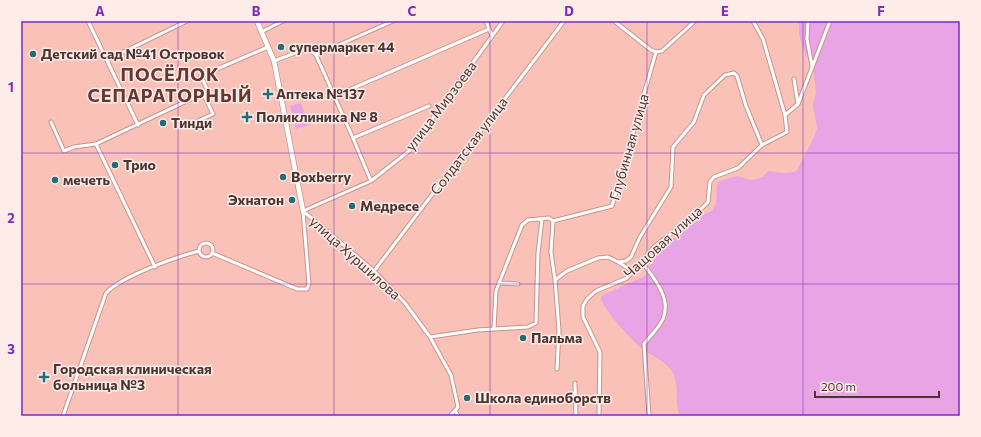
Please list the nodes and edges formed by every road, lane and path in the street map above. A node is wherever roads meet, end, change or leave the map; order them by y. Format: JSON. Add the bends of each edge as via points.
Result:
{"nodes":[{"id":1,"x":88,"y":21,"type":"edge"},
{"id":2,"x":187,"y":21,"type":"edge"},
{"id":3,"x":257,"y":21,"type":"edge"},
{"id":4,"x":283,"y":21,"type":"edge"},
{"id":5,"x":394,"y":21,"type":"edge"},
{"id":6,"x":486,"y":21,"type":"edge"},
{"id":7,"x":503,"y":21,"type":"edge"},
{"id":8,"x":564,"y":21,"type":"edge"},
{"id":9,"x":614,"y":21,"type":"edge"},
{"id":10,"x":695,"y":21,"type":"edge"},
{"id":11,"x":753,"y":21,"type":"edge"},
{"id":12,"x":808,"y":21,"type":"edge"},
{"id":13,"x":830,"y":21,"type":"edge"},
{"id":14,"x":489,"y":29,"type":"junction"},
{"id":15,"x":261,"y":32,"type":"junction"},
{"id":16,"x":492,"y":36,"type":"junction"},
{"id":17,"x":268,"y":47,"type":"junction"},
{"id":18,"x":656,"y":52,"type":"junction"},
{"id":19,"x":316,"y":55,"type":"junction"},
{"id":20,"x":107,"y":60,"type":"junction"},
{"id":21,"x":274,"y":61,"type":"junction"},
{"id":22,"x":812,"y":66,"type":"junction"},
{"id":23,"x":794,"y":79,"type":"dead end"},
{"id":24,"x":203,"y":93,"type":"junction"},
{"id":25,"x":335,"y":96,"type":"junction"},
{"id":26,"x":798,"y":104,"type":"junction"},
{"id":27,"x":429,"y":106,"type":"dead end"},
{"id":28,"x":785,"y":115,"type":"junction"},
{"id":29,"x":51,"y":122,"type":"dead end"},
{"id":30,"x":138,"y":125,"type":"junction"},
{"id":31,"x":187,"y":126,"type":"dead end"},
{"id":32,"x":354,"y":138,"type":"junction"},
{"id":33,"x":96,"y":144,"type":"junction"},
{"id":34,"x":762,"y":145,"type":"junction"},
{"id":35,"x":370,"y":181,"type":"junction"},
{"id":36,"x":303,"y":211,"type":"junction"},
{"id":37,"x":542,"y":219,"type":"junction"},
{"id":38,"x":553,"y":221,"type":"junction"},
{"id":39,"x":199,"y":251,"type":"junction"},
{"id":40,"x":212,"y":253,"type":"junction"},
{"id":41,"x":618,"y":262,"type":"junction"},
{"id":42,"x":642,"y":262,"type":"junction"},
{"id":43,"x":155,"y":267,"type":"junction"},
{"id":44,"x":374,"y":271,"type":"junction"},
{"id":45,"x":634,"y":272,"type":"junction"},
{"id":46,"x":555,"y":280,"type":"junction"},
{"id":47,"x":499,"y":283,"type":"junction"},
{"id":48,"x":518,"y":284,"type":"dead end"},
{"id":49,"x":494,"y":329,"type":"junction"},
{"id":50,"x":430,"y":337,"type":"junction"},
{"id":51,"x":557,"y":369,"type":"dead end"},
{"id":52,"x":575,"y":382,"type":"dead end"},
{"id":53,"x":456,"y":410,"type":"junction"},
{"id":54,"x":64,"y":416,"type":"edge"},
{"id":55,"x":450,"y":416,"type":"edge"},
{"id":56,"x":458,"y":416,"type":"edge"},
{"id":57,"x":576,"y":416,"type":"edge"},
{"id":58,"x":598,"y":416,"type":"edge"},
{"id":59,"x":648,"y":416,"type":"edge"}],
"edges":[{"from":1,"to":20,"type":"street"},
{"from":2,"to":20,"type":"street"},
{"from":3,"to":15,"type":"street"},
{"from":4,"to":15,"type":"street"},
{"from":5,"to":19,"type":"street"},
{"from":6,"to":14,"type":"street"},
{"from":7,"to":16,"type":"street","name":"улица Мирзоева"},
{"from":8,"to":44,"type":"street","name":"Солдатская улица"},
{"from":9,"to":18,"type":"street"},
{"from":10,"to":18,"type":"street","via":[[662,51]]},
{"from":11,"to":28,"type":"street","name":"Чащовая улица","via":[[763,39]]},
{"from":12,"to":22,"type":"street","via":[[807,39]]},
{"from":13,"to":22,"type":"street"},
{"from":14,"to":16,"type":"street"},
{"from":14,"to":25,"type":"street"},
{"from":15,"to":17,"type":"street"},
{"from":16,"to":35,"type":"street","name":"улица Мирзоева","via":[[409,151]]},
{"from":17,"to":21,"type":"street"},
{"from":17,"to":24,"type":"street","via":[[201,76],[208,91]]},
{"from":18,"to":38,"type":"street","name":"Глубинная улица","via":[[612,206]]},
{"from":19,"to":21,"type":"street","via":[[308,48]]},
{"from":19,"to":25,"type":"street"},
{"from":20,"to":30,"type":"street"},
{"from":21,"to":36,"type":"street"},
{"from":22,"to":26,"type":"street"},
{"from":23,"to":26,"type":"street"},
{"from":24,"to":30,"type":"street"},
{"from":24,"to":31,"type":"street","via":[[213,114]]},
{"from":25,"to":32,"type":"street"},
{"from":26,"to":28,"type":"street"},
{"from":27,"to":32,"type":"street"},
{"from":28,"to":34,"type":"street","name":"Чащовая улица","via":[[787,132]]},
{"from":29,"to":33,"type":"street","via":[[64,151]]},
{"from":30,"to":33,"type":"street"},
{"from":32,"to":35,"type":"street"},
{"from":33,"to":43,"type":"street"},
{"from":34,"to":41,"type":"street","via":[[737,76],[729,73],[704,95],[694,122],[674,147],[671,187],[630,257],[626,261]]},
{"from":34,"to":42,"type":"street","name":"Чащовая улица","via":[[738,168],[714,177],[710,182],[708,202],[654,248]]},
{"from":35,"to":36,"type":"street","name":"улица Мирзоева"},
{"from":36,"to":40,"type":"street","via":[[309,284],[307,289],[297,288]]},
{"from":36,"to":44,"type":"street","name":"улица Хуршилова"},
{"from":37,"to":38,"type":"street","via":[[549,218]]},
{"from":37,"to":47,"type":"street","via":[[524,222]]},
{"from":37,"to":49,"type":"street","via":[[538,253],[536,323],[528,327]]},
{"from":38,"to":46,"type":"street","via":[[551,252]]},
{"from":39,"to":40,"type":"street","via":[[204,257]]},
{"from":39,"to":40,"type":"street","via":[[200,246],[208,244],[212,247]]},
{"from":39,"to":43,"type":"street"},
{"from":41,"to":45,"type":"street"},
{"from":41,"to":46,"type":"street","via":[[603,256],[567,271]]},
{"from":42,"to":45,"type":"street","name":"Чащовая улица"},
{"from":42,"to":59,"type":"street","via":[[658,284],[663,296],[665,313],[644,344]]},
{"from":43,"to":54,"type":"street","via":[[116,285],[106,293]]},
{"from":44,"to":50,"type":"street","name":"улица Хуршилова","via":[[405,303]]},
{"from":45,"to":58,"type":"street","name":"Чащовая улица","via":[[627,278],[596,291],[583,306],[585,324],[600,352]]},
{"from":46,"to":51,"type":"street","via":[[559,330]]},
{"from":47,"to":48,"type":"street"},
{"from":47,"to":49,"type":"street","via":[[496,291]]},
{"from":49,"to":50,"type":"street"},
{"from":50,"to":53,"type":"street","name":"улица Хуршилова","via":[[451,375],[458,407]]},
{"from":52,"to":57,"type":"street"},
{"from":53,"to":55,"type":"street"},
{"from":53,"to":56,"type":"street","name":"улица Хуршилова"}]}
